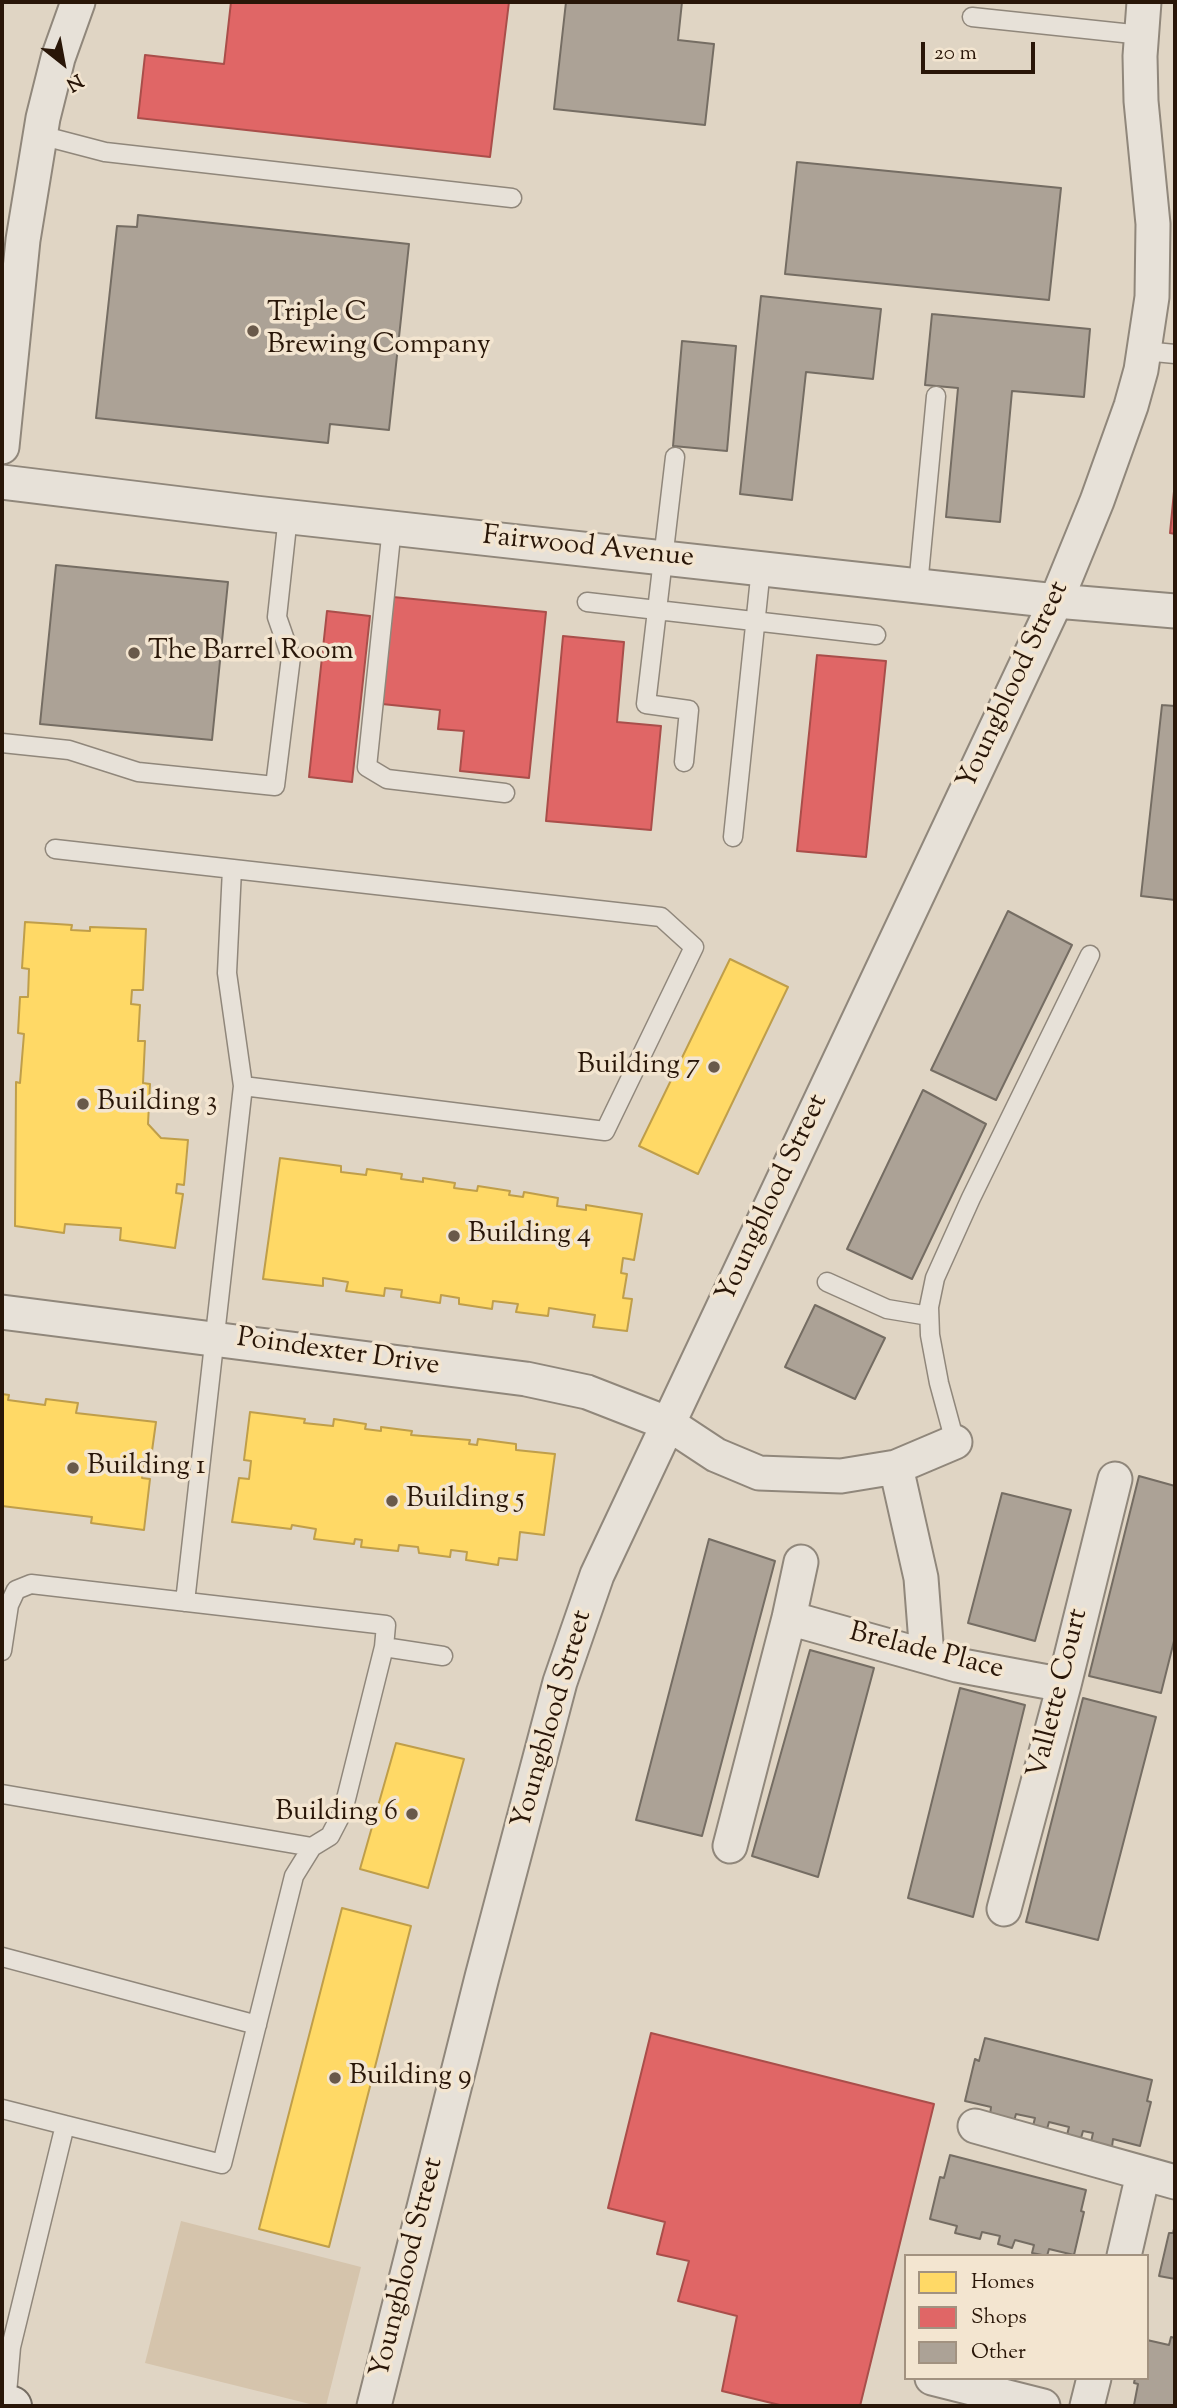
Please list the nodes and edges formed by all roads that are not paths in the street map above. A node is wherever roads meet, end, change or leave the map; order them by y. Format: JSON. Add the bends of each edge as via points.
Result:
{"nodes":[{"id":1,"x":78,"y":2,"type":"edge"},
{"id":2,"x":1144,"y":2,"type":"edge"},
{"id":3,"x":972,"y":17,"type":"dead end"},
{"id":4,"x":1142,"y":35,"type":"junction"},
{"id":5,"x":40,"y":135,"type":"junction"},
{"id":6,"x":512,"y":198,"type":"dead end"},
{"id":7,"x":8,"y":326,"type":"edge"},
{"id":8,"x":1160,"y":352,"type":"edge"},
{"id":9,"x":936,"y":396,"type":"dead end"},
{"id":10,"x":2,"y":447,"type":"edge"},
{"id":11,"x":675,"y":457,"type":"dead end"},
{"id":12,"x":2,"y":482,"type":"edge"},
{"id":13,"x":288,"y":516,"type":"junction"},
{"id":14,"x":392,"y":527,"type":"junction"},
{"id":15,"x":663,"y":557,"type":"junction"},
{"id":16,"x":761,"y":568,"type":"junction"},
{"id":17,"x":918,"y":586,"type":"junction"},
{"id":18,"x":587,"y":601,"type":"dead end"},
{"id":19,"x":1056,"y":601,"type":"junction"},
{"id":20,"x":657,"y":610,"type":"junction"},
{"id":21,"x":1175,"y":611,"type":"edge"},
{"id":22,"x":755,"y":621,"type":"junction"},
{"id":23,"x":876,"y":635,"type":"dead end"},
{"id":24,"x":2,"y":743,"type":"edge"},
{"id":25,"x":684,"y":762,"type":"dead end"},
{"id":26,"x":505,"y":793,"type":"dead end"},
{"id":27,"x":733,"y":837,"type":"dead end"},
{"id":28,"x":55,"y":849,"type":"dead end"},
{"id":29,"x":232,"y":869,"type":"junction"},
{"id":30,"x":1090,"y":955,"type":"dead end"},
{"id":31,"x":243,"y":1086,"type":"junction"},
{"id":32,"x":827,"y":1282,"type":"dead end"},
{"id":33,"x":2,"y":1312,"type":"edge"},
{"id":34,"x":929,"y":1316,"type":"junction"},
{"id":35,"x":215,"y":1338,"type":"junction"},
{"id":36,"x":668,"y":1424,"type":"junction"},
{"id":37,"x":955,"y":1442,"type":"joint"},
{"id":38,"x":896,"y":1467,"type":"junction"},
{"id":39,"x":1115,"y":1479,"type":"dead end"},
{"id":40,"x":801,"y":1562,"type":"dead end"},
{"id":41,"x":185,"y":1602,"type":"junction"},
{"id":42,"x":789,"y":1618,"type":"junction"},
{"id":43,"x":384,"y":1647,"type":"junction"},
{"id":44,"x":2,"y":1651,"type":"edge"},
{"id":45,"x":443,"y":1656,"type":"dead end"},
{"id":46,"x":927,"y":1656,"type":"junction"},
{"id":47,"x":1064,"y":1685,"type":"junction"},
{"id":48,"x":2,"y":1794,"type":"edge"},
{"id":49,"x":730,"y":1846,"type":"dead end"},
{"id":50,"x":312,"y":1847,"type":"junction"},
{"id":51,"x":1004,"y":1909,"type":"dead end"},
{"id":52,"x":2,"y":1957,"type":"edge"},
{"id":53,"x":257,"y":2025,"type":"junction"},
{"id":54,"x":2,"y":2109,"type":"edge"},
{"id":55,"x":65,"y":2125,"type":"junction"},
{"id":56,"x":975,"y":2126,"type":"dead end"},
{"id":57,"x":1143,"y":2174,"type":"junction"},
{"id":58,"x":1175,"y":2182,"type":"edge"},
{"id":59,"x":1124,"y":2254,"type":"edge"},
{"id":60,"x":940,"y":2380,"type":"edge"},
{"id":61,"x":1094,"y":2380,"type":"edge"},
{"id":62,"x":4,"y":2405,"type":"edge"},
{"id":63,"x":12,"y":2406,"type":"edge"},
{"id":64,"x":374,"y":2406,"type":"edge"},
{"id":65,"x":1043,"y":2406,"type":"edge"},
{"id":66,"x":1087,"y":2406,"type":"edge"}],
"edges":[{"from":1,"to":5,"type":"street","via":[[58,58]]},
{"from":2,"to":4,"type":"street","name":"Youngblood Street"},
{"from":3,"to":4,"type":"lane"},
{"from":4,"to":8,"type":"street","name":"Youngblood Street","via":[[1142,101],[1153,224],[1152,297]]},
{"from":5,"to":6,"type":"lane","via":[[105,152]]},
{"from":5,"to":7,"type":"street"},
{"from":7,"to":10,"type":"street"},
{"from":8,"to":19,"type":"street","name":"Youngblood Street","via":[[1134,394]]},
{"from":9,"to":17,"type":"lane"},
{"from":11,"to":15,"type":"lane"},
{"from":12,"to":13,"type":"street","name":"Fairwood Avenue"},
{"from":13,"to":14,"type":"street","name":"Fairwood Avenue"},
{"from":13,"to":24,"type":"lane","via":[[277,617],[291,657],[275,786],[138,772],[69,750]]},
{"from":14,"to":15,"type":"street","name":"Fairwood Avenue"},
{"from":14,"to":26,"type":"lane","via":[[367,767],[387,779]]},
{"from":15,"to":16,"type":"street","name":"Fairwood Avenue"},
{"from":15,"to":20,"type":"lane"},
{"from":16,"to":17,"type":"street","name":"Fairwood Avenue"},
{"from":16,"to":22,"type":"lane"},
{"from":17,"to":19,"type":"street","name":"Fairwood Avenue"},
{"from":18,"to":20,"type":"lane"},
{"from":19,"to":21,"type":"street","name":"Fairwood Avenue"},
{"from":19,"to":36,"type":"street","name":"Youngblood Street"},
{"from":20,"to":22,"type":"lane"},
{"from":20,"to":25,"type":"lane","via":[[646,704],[689,710]]},
{"from":22,"to":23,"type":"lane"},
{"from":22,"to":27,"type":"lane"},
{"from":28,"to":29,"type":"lane"},
{"from":29,"to":31,"type":"lane","via":[[226,973]]},
{"from":29,"to":31,"type":"lane","via":[[661,917],[694,947],[605,1131]]},
{"from":30,"to":34,"type":"lane","via":[[935,1278]]},
{"from":31,"to":35,"type":"lane"},
{"from":32,"to":34,"type":"lane","via":[[887,1309]]},
{"from":33,"to":35,"type":"street","name":"Poindexter Drive"},
{"from":34,"to":37,"type":"lane","via":[[939,1383]]},
{"from":35,"to":36,"type":"street","name":"Poindexter Drive","via":[[526,1379],[587,1392]]},
{"from":35,"to":41,"type":"lane"},
{"from":36,"to":38,"type":"street","name":"Poindexter Drive","via":[[716,1455],[759,1473],[841,1476]]},
{"from":36,"to":64,"type":"street","name":"Youngblood Street","via":[[597,1575],[560,1682]]},
{"from":37,"to":38,"type":"street","name":"Poindexter Drive"},
{"from":38,"to":46,"type":"street","via":[[921,1578]]},
{"from":39,"to":47,"type":"street","name":"Vallette Court"},
{"from":40,"to":42,"type":"street"},
{"from":41,"to":43,"type":"lane","via":[[386,1625]]},
{"from":41,"to":44,"type":"lane","via":[[31,1584],[16,1590],[9,1605]]},
{"from":42,"to":46,"type":"street","name":"Brelade Place"},
{"from":42,"to":49,"type":"street"},
{"from":43,"to":45,"type":"lane"},
{"from":43,"to":50,"type":"lane","via":[[343,1811],[330,1836]]},
{"from":46,"to":47,"type":"street","name":"Brelade Place"},
{"from":47,"to":51,"type":"street","name":"Vallette Court"},
{"from":48,"to":50,"type":"lane"},
{"from":50,"to":53,"type":"lane","via":[[294,1876]]},
{"from":52,"to":53,"type":"lane"},
{"from":53,"to":55,"type":"lane","via":[[222,2164]]},
{"from":54,"to":55,"type":"lane"},
{"from":55,"to":62,"type":"lane","via":[[11,2347]]},
{"from":56,"to":57,"type":"street"},
{"from":57,"to":58,"type":"street"},
{"from":57,"to":59,"type":"street"},
{"from":60,"to":65,"type":"street"},
{"from":61,"to":66,"type":"street"},
{"from":62,"to":63,"type":"main road"}]}
